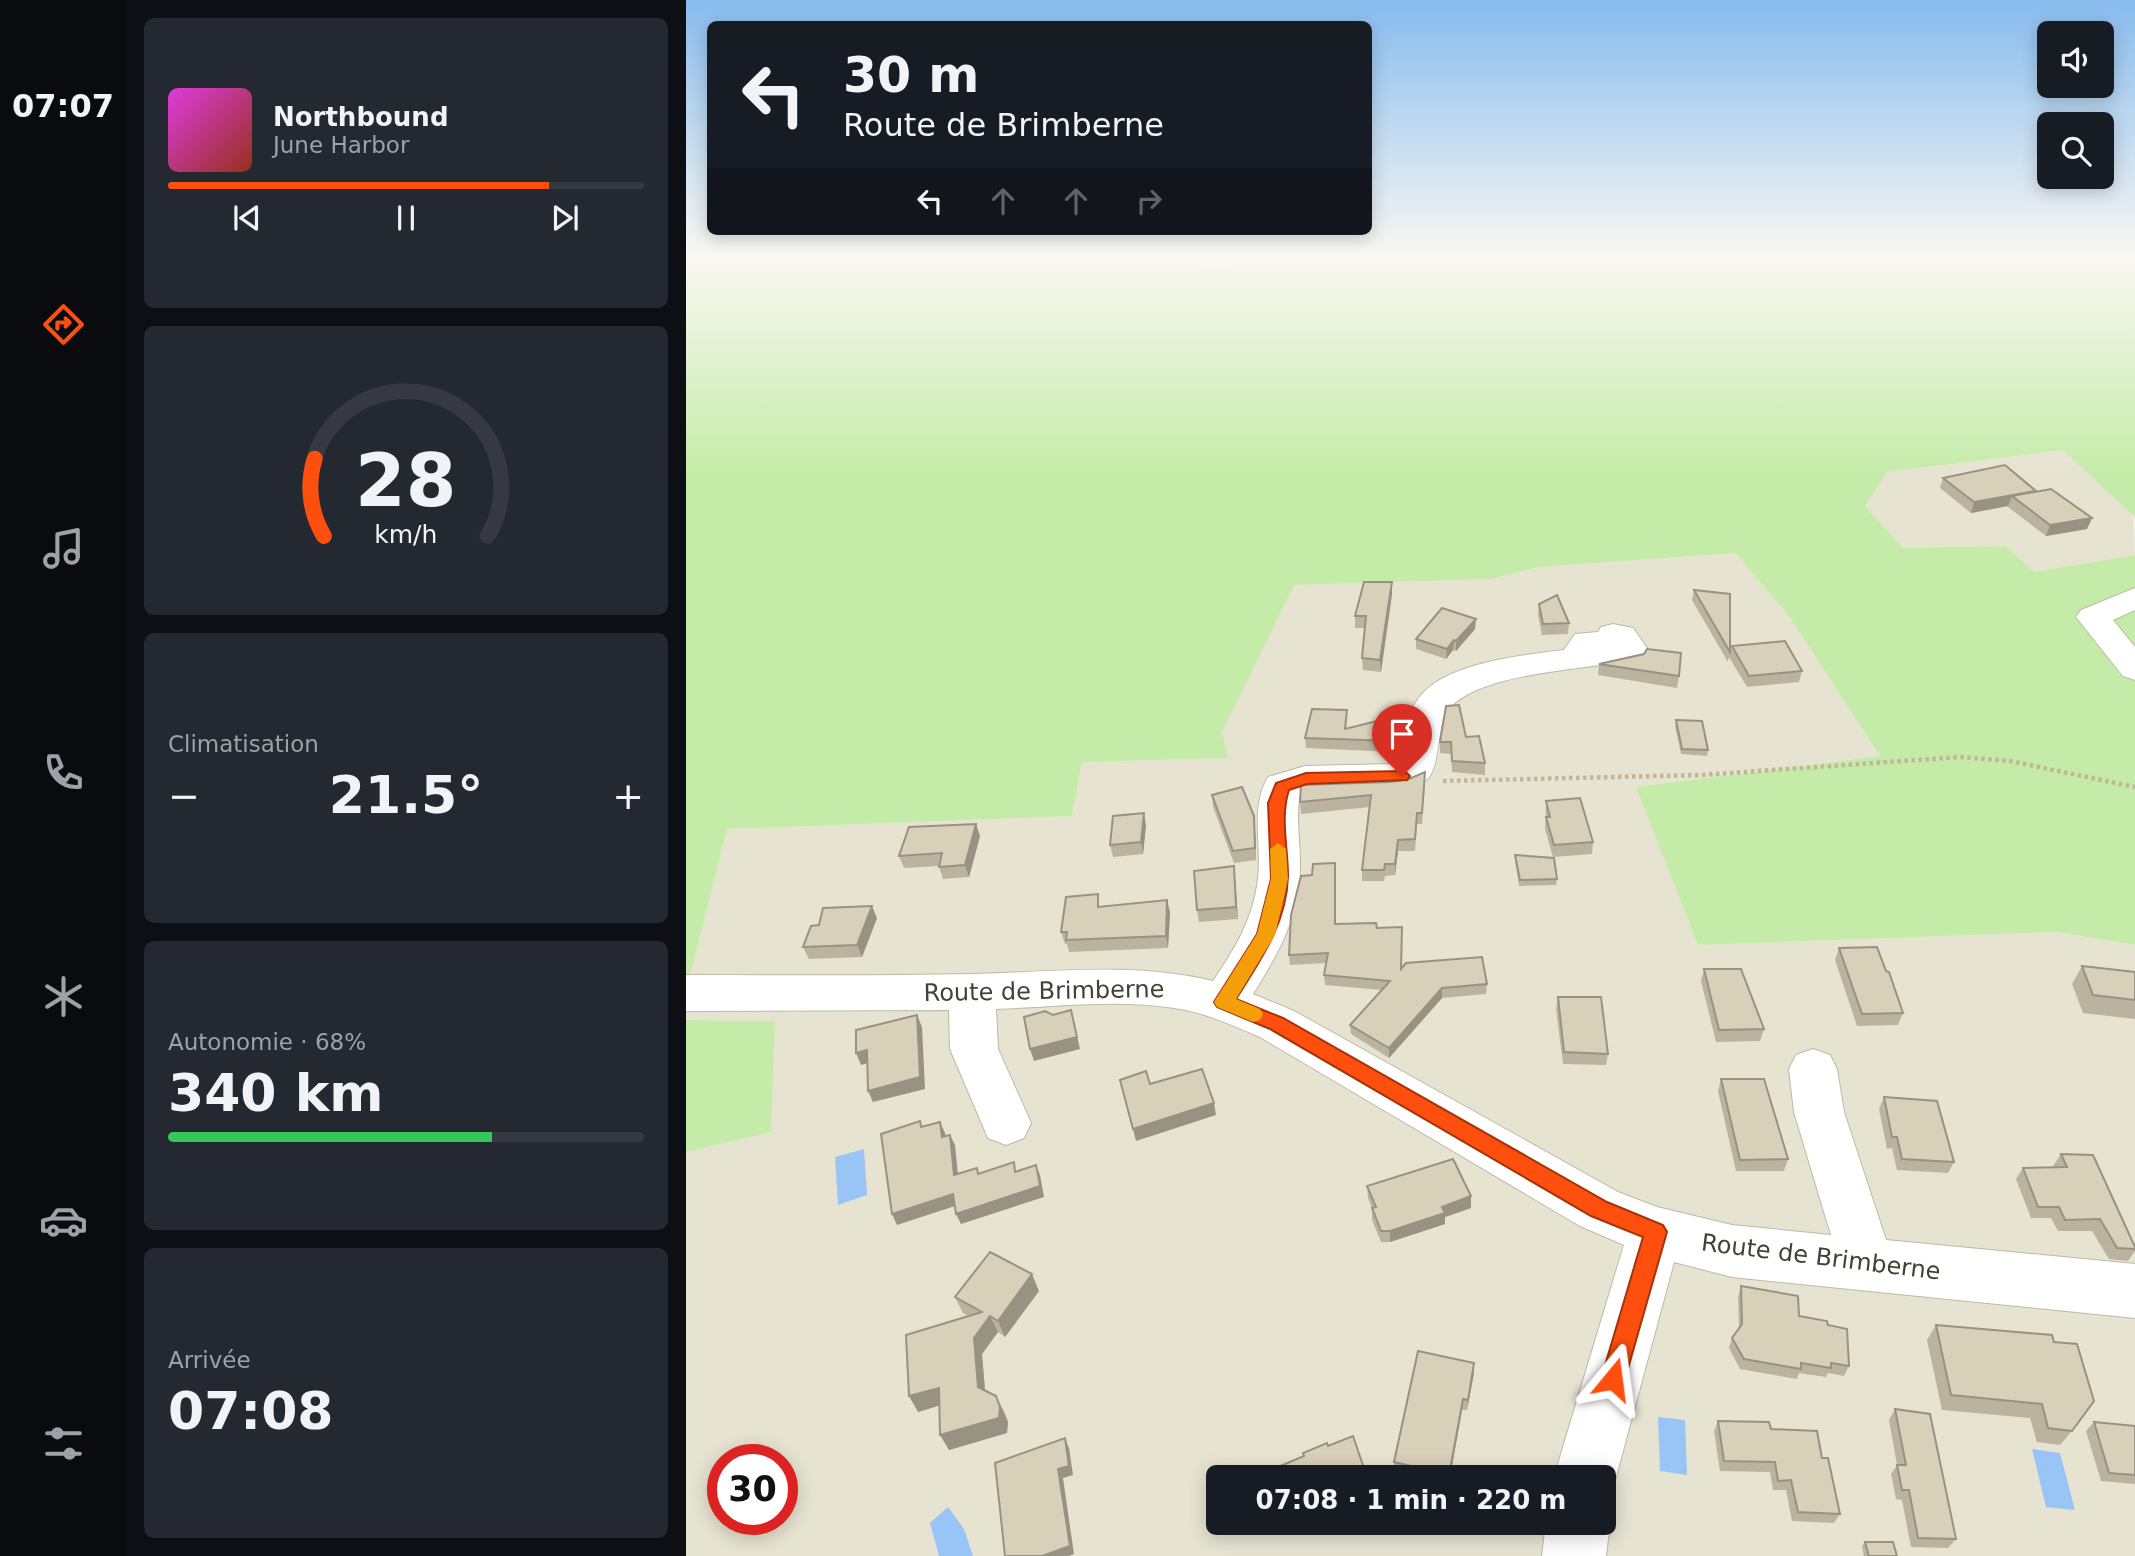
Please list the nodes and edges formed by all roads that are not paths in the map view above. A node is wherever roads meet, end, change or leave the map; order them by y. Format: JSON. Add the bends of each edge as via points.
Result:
{"nodes":[{"id":1,"x":2135,"y":598,"type":"edge"},
{"id":2,"x":1577,"y":658,"type":"dead end"},
{"id":3,"x":2135,"y":669,"type":"edge"},
{"id":4,"x":972,"y":992,"type":"junction"},
{"id":5,"x":686,"y":993,"type":"edge"},
{"id":6,"x":1224,"y":1002,"type":"junction"},
{"id":7,"x":1814,"y":1069,"type":"dead end"},
{"id":8,"x":1006,"y":1123,"type":"dead end"},
{"id":9,"x":1656,"y":1232,"type":"junction"},
{"id":10,"x":1867,"y":1265,"type":"junction"},
{"id":11,"x":2135,"y":1291,"type":"edge"},
{"id":12,"x":1588,"y":1465,"type":"edge"},
{"id":13,"x":1576,"y":1535,"type":"edge"},
{"id":14,"x":1574,"y":1556,"type":"edge"}],
"edges":[{"from":1,"to":3,"type":"street","via":[[2093,617]]},
{"from":2,"to":6,"type":"street","via":[[1473,677],[1437,698],[1422,722],[1413,772],[1306,779],[1282,786],[1276,803],[1279,879],[1266,935]]},
{"from":4,"to":5,"type":"street","name":"Route de Brimberne"},
{"from":4,"to":6,"type":"street","name":"Route de Brimberne","via":[[1136,986]]},
{"from":4,"to":8,"type":"street","via":[[974,1049]]},
{"from":6,"to":9,"type":"street","name":"Route de Brimberne","via":[[1277,1024],[1599,1209]]},
{"from":7,"to":10,"type":"street","via":[[1819,1112]]},
{"from":9,"to":10,"type":"street","name":"Route de Brimberne","via":[[1732,1251]]},
{"from":9,"to":12,"type":"street"},
{"from":10,"to":11,"type":"street","name":"Route de Brimberne"},
{"from":13,"to":14,"type":"street"}]}
